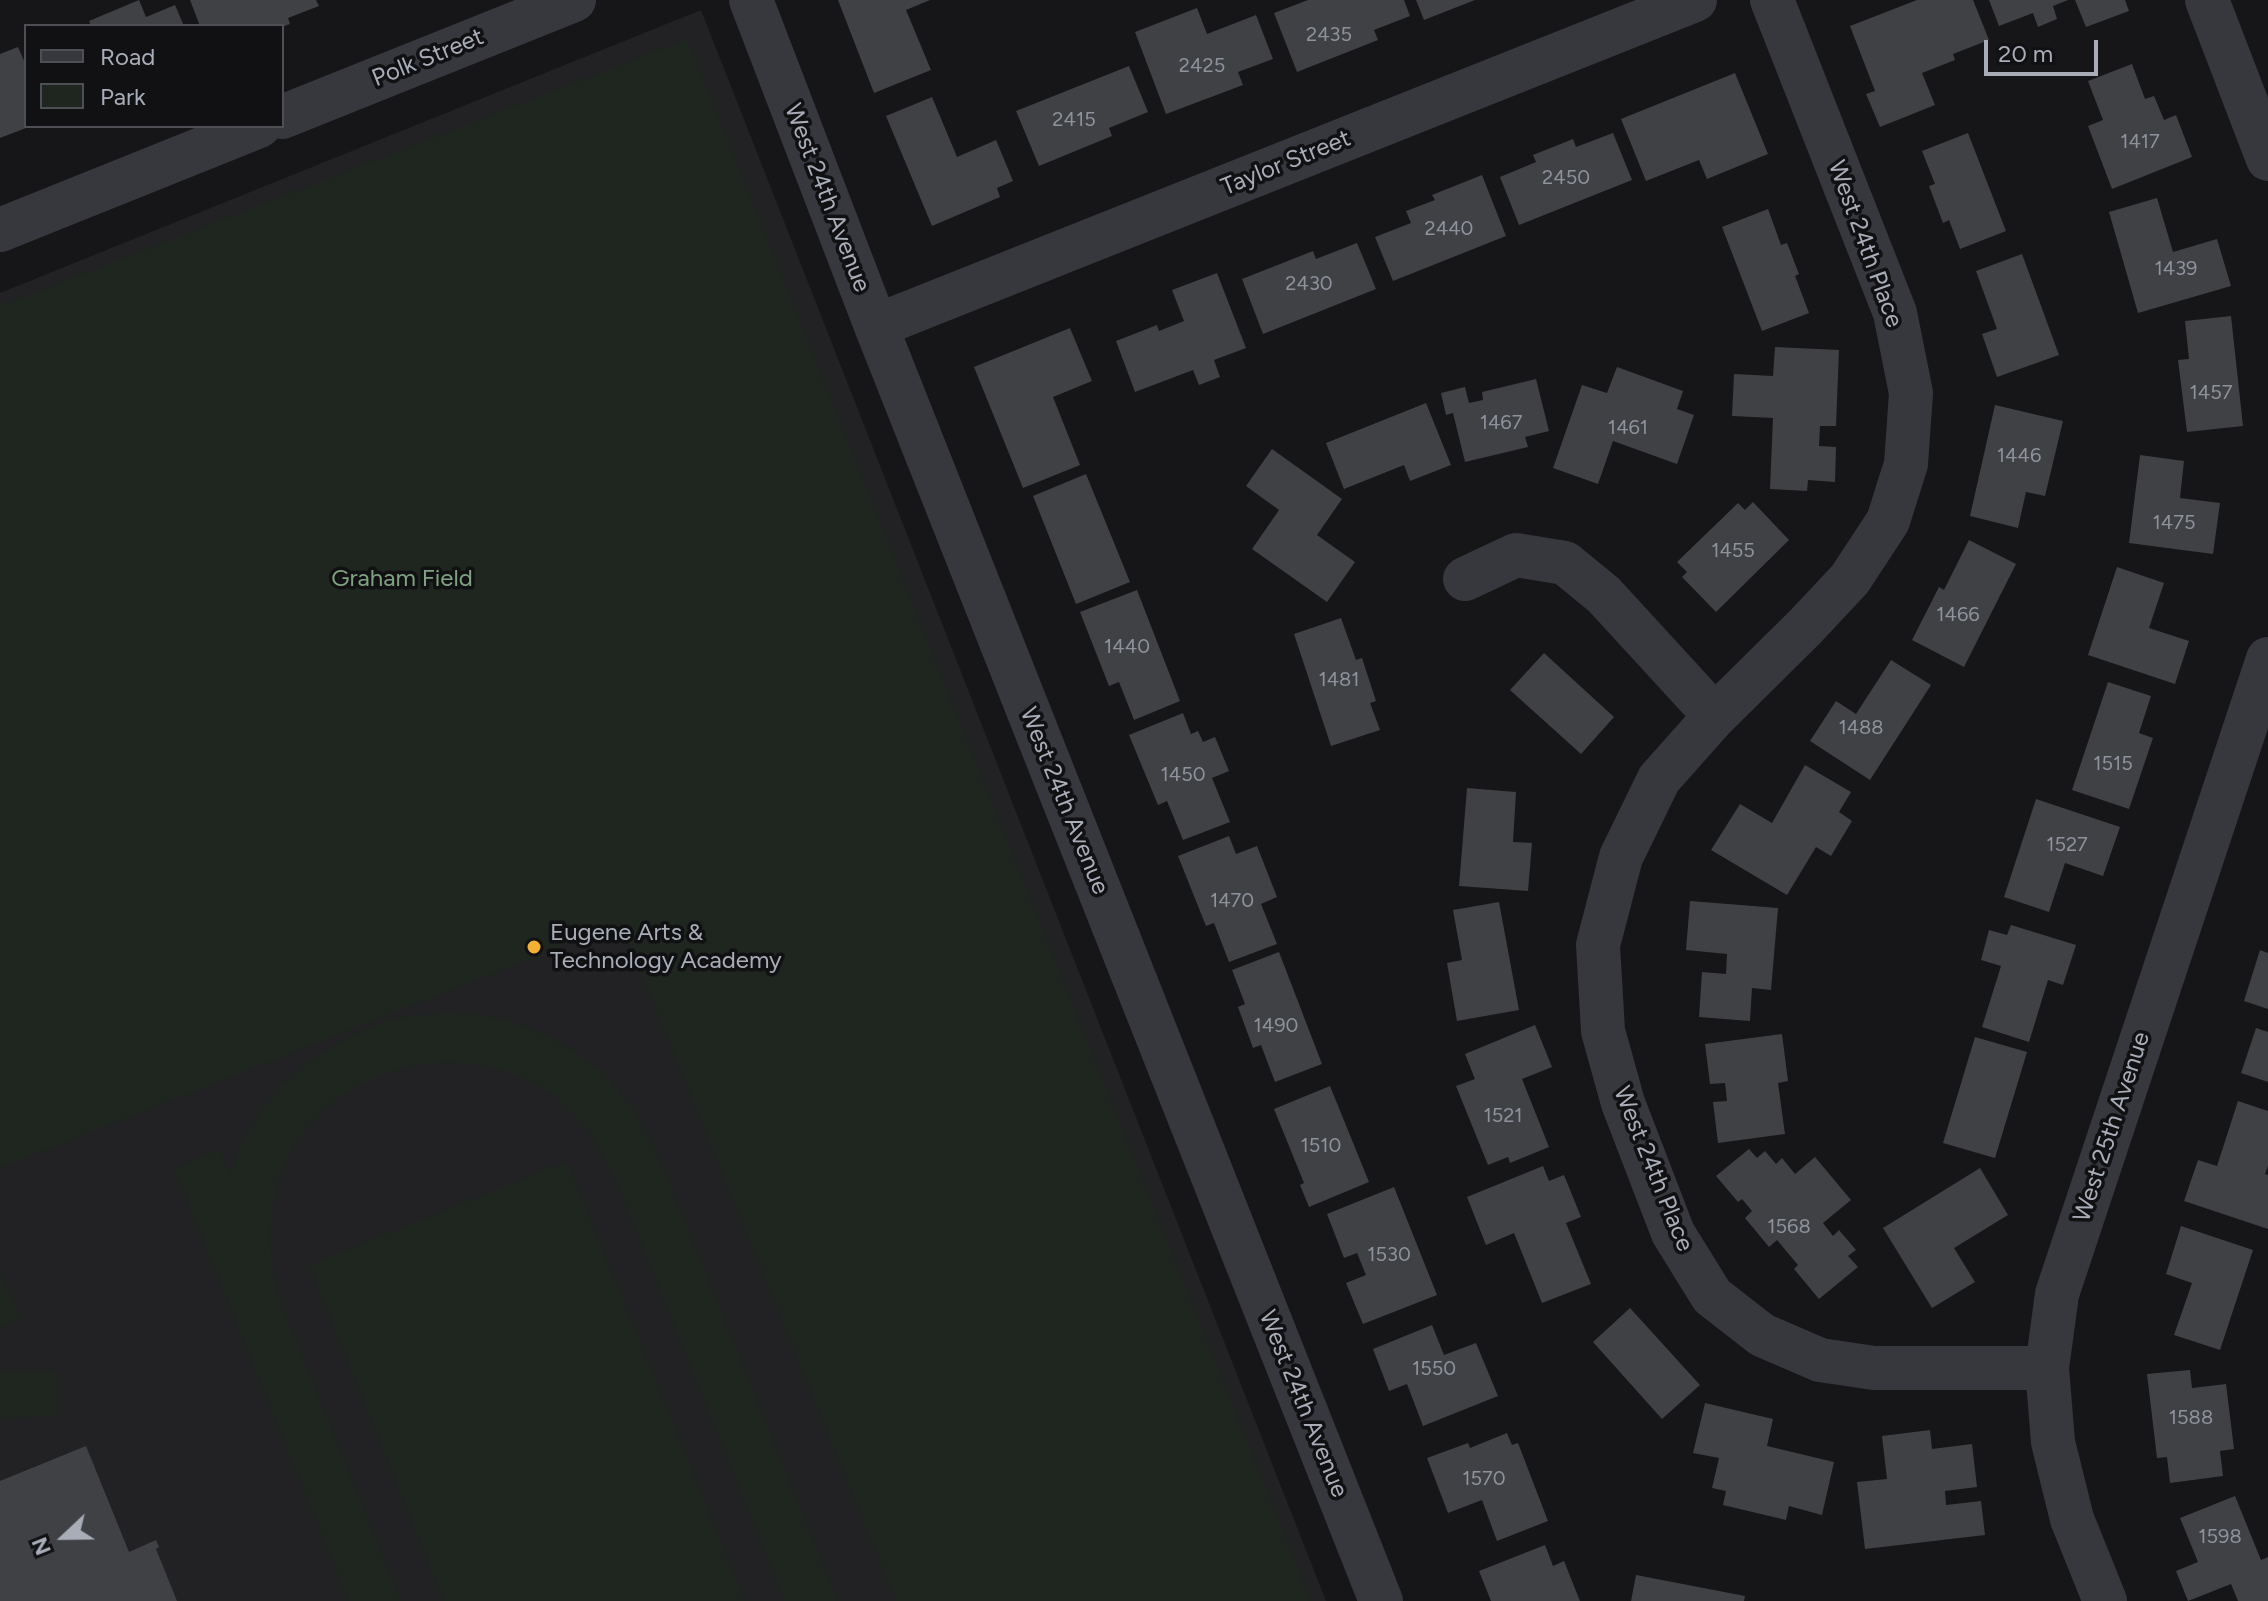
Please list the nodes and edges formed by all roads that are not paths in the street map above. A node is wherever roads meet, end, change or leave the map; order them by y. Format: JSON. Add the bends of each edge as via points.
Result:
{"nodes":[{"id":1,"x":574,"y":0,"type":"edge"},
{"id":2,"x":751,"y":0,"type":"edge"},
{"id":3,"x":1695,"y":0,"type":"edge"},
{"id":4,"x":1772,"y":0,"type":"edge"},
{"id":5,"x":2207,"y":0,"type":"edge"},
{"id":6,"x":284,"y":116,"type":"edge"},
{"id":7,"x":254,"y":128,"type":"edge"},
{"id":8,"x":2268,"y":159,"type":"edge"},
{"id":9,"x":0,"y":230,"type":"edge"},
{"id":10,"x":876,"y":326,"type":"junction"},
{"id":11,"x":1465,"y":579,"type":"dead end"},
{"id":12,"x":2268,"y":659,"type":"edge"},
{"id":13,"x":1715,"y":716,"type":"junction"},
{"id":14,"x":2047,"y":1368,"type":"junction"},
{"id":15,"x":1381,"y":1601,"type":"edge"},
{"id":16,"x":2105,"y":1601,"type":"edge"}],
"edges":[{"from":1,"to":6,"type":"street","name":"Polk Street"},
{"from":2,"to":10,"type":"street","name":"West 24th Avenue"},
{"from":3,"to":10,"type":"street","name":"Taylor Street"},
{"from":4,"to":13,"type":"street","name":"West 24th Place","via":[[1895,313],[1911,393],[1906,464],[1888,521],[1850,579]]},
{"from":5,"to":8,"type":"street"},
{"from":7,"to":9,"type":"street"},
{"from":10,"to":15,"type":"street","name":"West 24th Avenue"},
{"from":11,"to":13,"type":"street","via":[[1516,555],[1565,563],[1604,595]]},
{"from":12,"to":14,"type":"street","name":"West 25th Avenue","via":[[2057,1294]]},
{"from":13,"to":14,"type":"street","name":"West 24th Place","via":[[1659,779],[1621,857],[1598,945],[1603,1031],[1623,1103],[1673,1233],[1712,1296],[1762,1335],[1820,1360],[1874,1368]]},
{"from":14,"to":16,"type":"street","name":"West 25th Avenue","via":[[2053,1442],[2072,1519]]}]}
